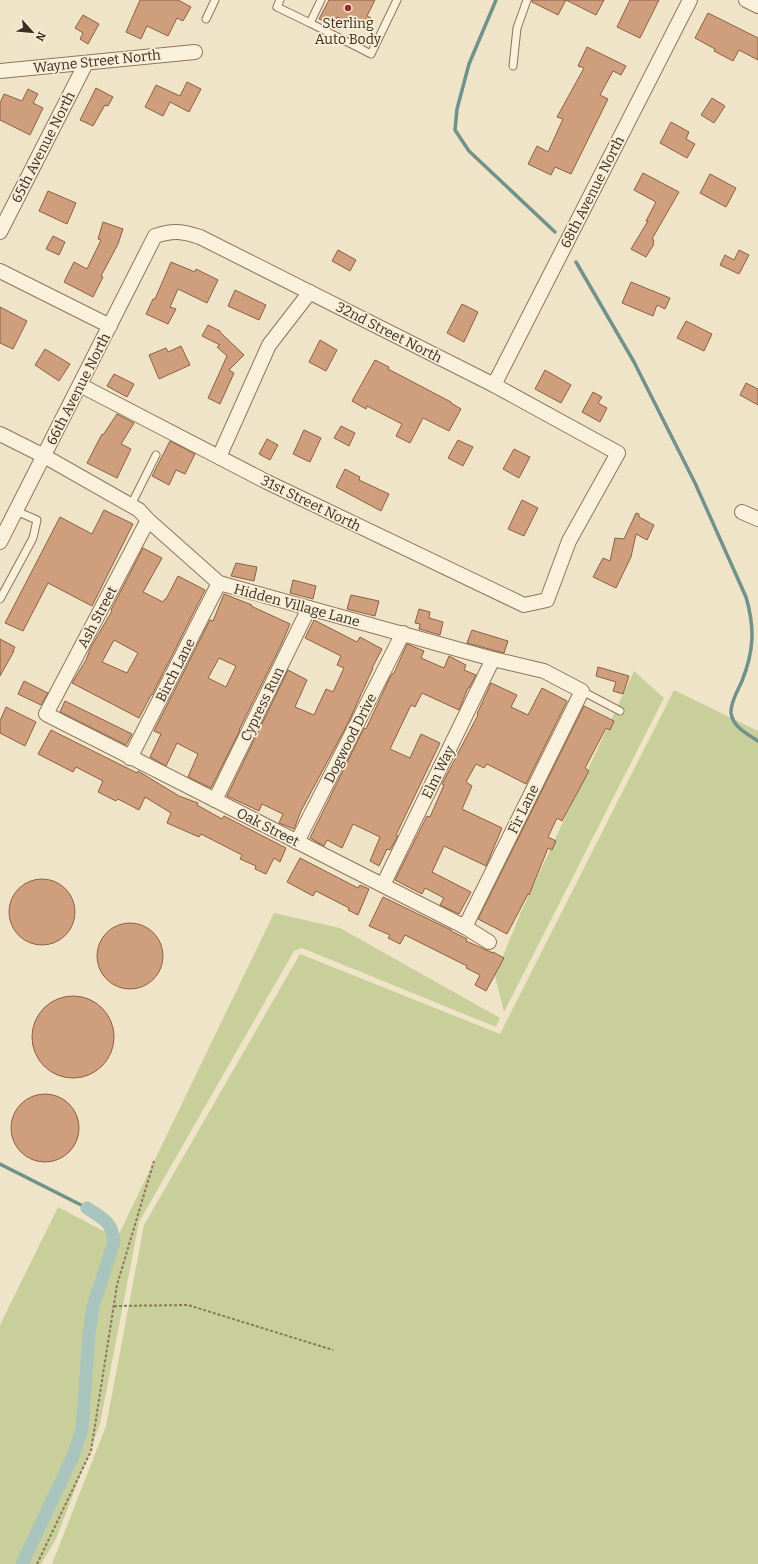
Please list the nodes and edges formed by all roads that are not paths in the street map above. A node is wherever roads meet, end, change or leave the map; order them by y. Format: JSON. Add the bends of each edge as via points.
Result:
{"nodes":[{"id":1,"x":215,"y":0,"type":"edge"},
{"id":2,"x":280,"y":0,"type":"edge"},
{"id":3,"x":321,"y":0,"type":"edge"},
{"id":4,"x":397,"y":0,"type":"edge"},
{"id":5,"x":527,"y":0,"type":"edge"},
{"id":6,"x":690,"y":0,"type":"edge"},
{"id":7,"x":746,"y":0,"type":"edge"},
{"id":8,"x":758,"y":6,"type":"edge"},
{"id":9,"x":206,"y":19,"type":"dead end"},
{"id":10,"x":310,"y":23,"type":"junction"},
{"id":11,"x":195,"y":52,"type":"dead end"},
{"id":12,"x":86,"y":63,"type":"junction"},
{"id":13,"x":513,"y":66,"type":"dead end"},
{"id":14,"x":0,"y":71,"type":"edge"},
{"id":15,"x":0,"y":232,"type":"edge"},
{"id":16,"x":155,"y":236,"type":"joint"},
{"id":17,"x":0,"y":271,"type":"edge"},
{"id":18,"x":310,"y":292,"type":"junction"},
{"id":19,"x":110,"y":326,"type":"junction"},
{"id":20,"x":80,"y":385,"type":"junction"},
{"id":21,"x":494,"y":385,"type":"junction"},
{"id":22,"x":0,"y":434,"type":"edge"},
{"id":23,"x":156,"y":455,"type":"dead end"},
{"id":24,"x":44,"y":456,"type":"junction"},
{"id":25,"x":219,"y":457,"type":"junction"},
{"id":26,"x":131,"y":505,"type":"junction"},
{"id":27,"x":16,"y":511,"type":"junction"},
{"id":28,"x":742,"y":512,"type":"dead end"},
{"id":29,"x":148,"y":520,"type":"junction"},
{"id":30,"x":758,"y":520,"type":"edge"},
{"id":31,"x":0,"y":542,"type":"edge"},
{"id":32,"x":219,"y":583,"type":"junction"},
{"id":33,"x":0,"y":599,"type":"edge"},
{"id":34,"x":548,"y":600,"type":"joint"},
{"id":35,"x":309,"y":608,"type":"junction"},
{"id":36,"x":403,"y":633,"type":"junction"},
{"id":37,"x":493,"y":659,"type":"junction"},
{"id":38,"x":582,"y":691,"type":"junction"},
{"id":39,"x":620,"y":711,"type":"dead end"},
{"id":40,"x":46,"y":714,"type":"joint"},
{"id":41,"x":130,"y":758,"type":"junction"},
{"id":42,"x":215,"y":800,"type":"junction"},
{"id":43,"x":297,"y":842,"type":"junction"},
{"id":44,"x":383,"y":885,"type":"junction"},
{"id":45,"x":465,"y":927,"type":"junction"},
{"id":46,"x":489,"y":942,"type":"dead end"}],
"edges":[{"from":1,"to":9,"type":"lane"},
{"from":2,"to":10,"type":"lane","via":[[277,7]]},
{"from":3,"to":10,"type":"lane"},
{"from":4,"to":10,"type":"lane","via":[[371,54]]},
{"from":5,"to":13,"type":"lane","via":[[518,28]]},
{"from":6,"to":21,"type":"street","name":"68th Avenue North"},
{"from":7,"to":8,"type":"street"},
{"from":11,"to":12,"type":"street","name":"Wayne Street North"},
{"from":12,"to":14,"type":"street","name":"Wayne Street North"},
{"from":12,"to":15,"type":"street","name":"65th Avenue North"},
{"from":16,"to":18,"type":"street","name":"32nd Street North","via":[[168,232],[184,232],[200,237]]},
{"from":16,"to":19,"type":"street","name":"66th Avenue North"},
{"from":17,"to":19,"type":"street"},
{"from":18,"to":21,"type":"street","name":"32nd Street North"},
{"from":18,"to":25,"type":"street","via":[[269,345]]},
{"from":19,"to":20,"type":"street","name":"66th Avenue North"},
{"from":20,"to":24,"type":"street","name":"66th Avenue North"},
{"from":20,"to":25,"type":"street","name":"31st Street North"},
{"from":21,"to":34,"type":"street","name":"32nd Street North","via":[[618,453],[568,541]]},
{"from":22,"to":24,"type":"street","name":"Hidden Village Lane"},
{"from":23,"to":26,"type":"lane"},
{"from":24,"to":26,"type":"street","name":"Hidden Village Lane"},
{"from":24,"to":27,"type":"street","name":"66th Avenue North"},
{"from":25,"to":34,"type":"street","name":"31st Street North","via":[[274,486],[524,605]]},
{"from":26,"to":29,"type":"street","name":"Hidden Village Lane"},
{"from":27,"to":31,"type":"street","name":"66th Avenue North"},
{"from":27,"to":33,"type":"lane","via":[[37,520],[33,538]]},
{"from":28,"to":30,"type":"street"},
{"from":29,"to":32,"type":"street","name":"Hidden Village Lane"},
{"from":29,"to":40,"type":"street","name":"Ash Street"},
{"from":32,"to":35,"type":"street","name":"Hidden Village Lane"},
{"from":32,"to":41,"type":"street","name":"Birch Lane"},
{"from":35,"to":36,"type":"street","name":"Hidden Village Lane"},
{"from":35,"to":42,"type":"street","name":"Cypress Run"},
{"from":36,"to":37,"type":"street","name":"Hidden Village Lane"},
{"from":36,"to":43,"type":"street","name":"Dogwood Drive"},
{"from":37,"to":38,"type":"street","name":"Hidden Village Lane","via":[[544,671]]},
{"from":37,"to":44,"type":"street","name":"Elm Way"},
{"from":38,"to":39,"type":"lane"},
{"from":38,"to":45,"type":"street","name":"Fir Lane"},
{"from":40,"to":41,"type":"street","name":"Oak Street"},
{"from":41,"to":42,"type":"street","name":"Oak Street"},
{"from":42,"to":43,"type":"street","name":"Oak Street"},
{"from":43,"to":44,"type":"street","name":"Oak Street"},
{"from":44,"to":45,"type":"street","name":"Oak Street"},
{"from":45,"to":46,"type":"street","name":"Oak Street"}]}
